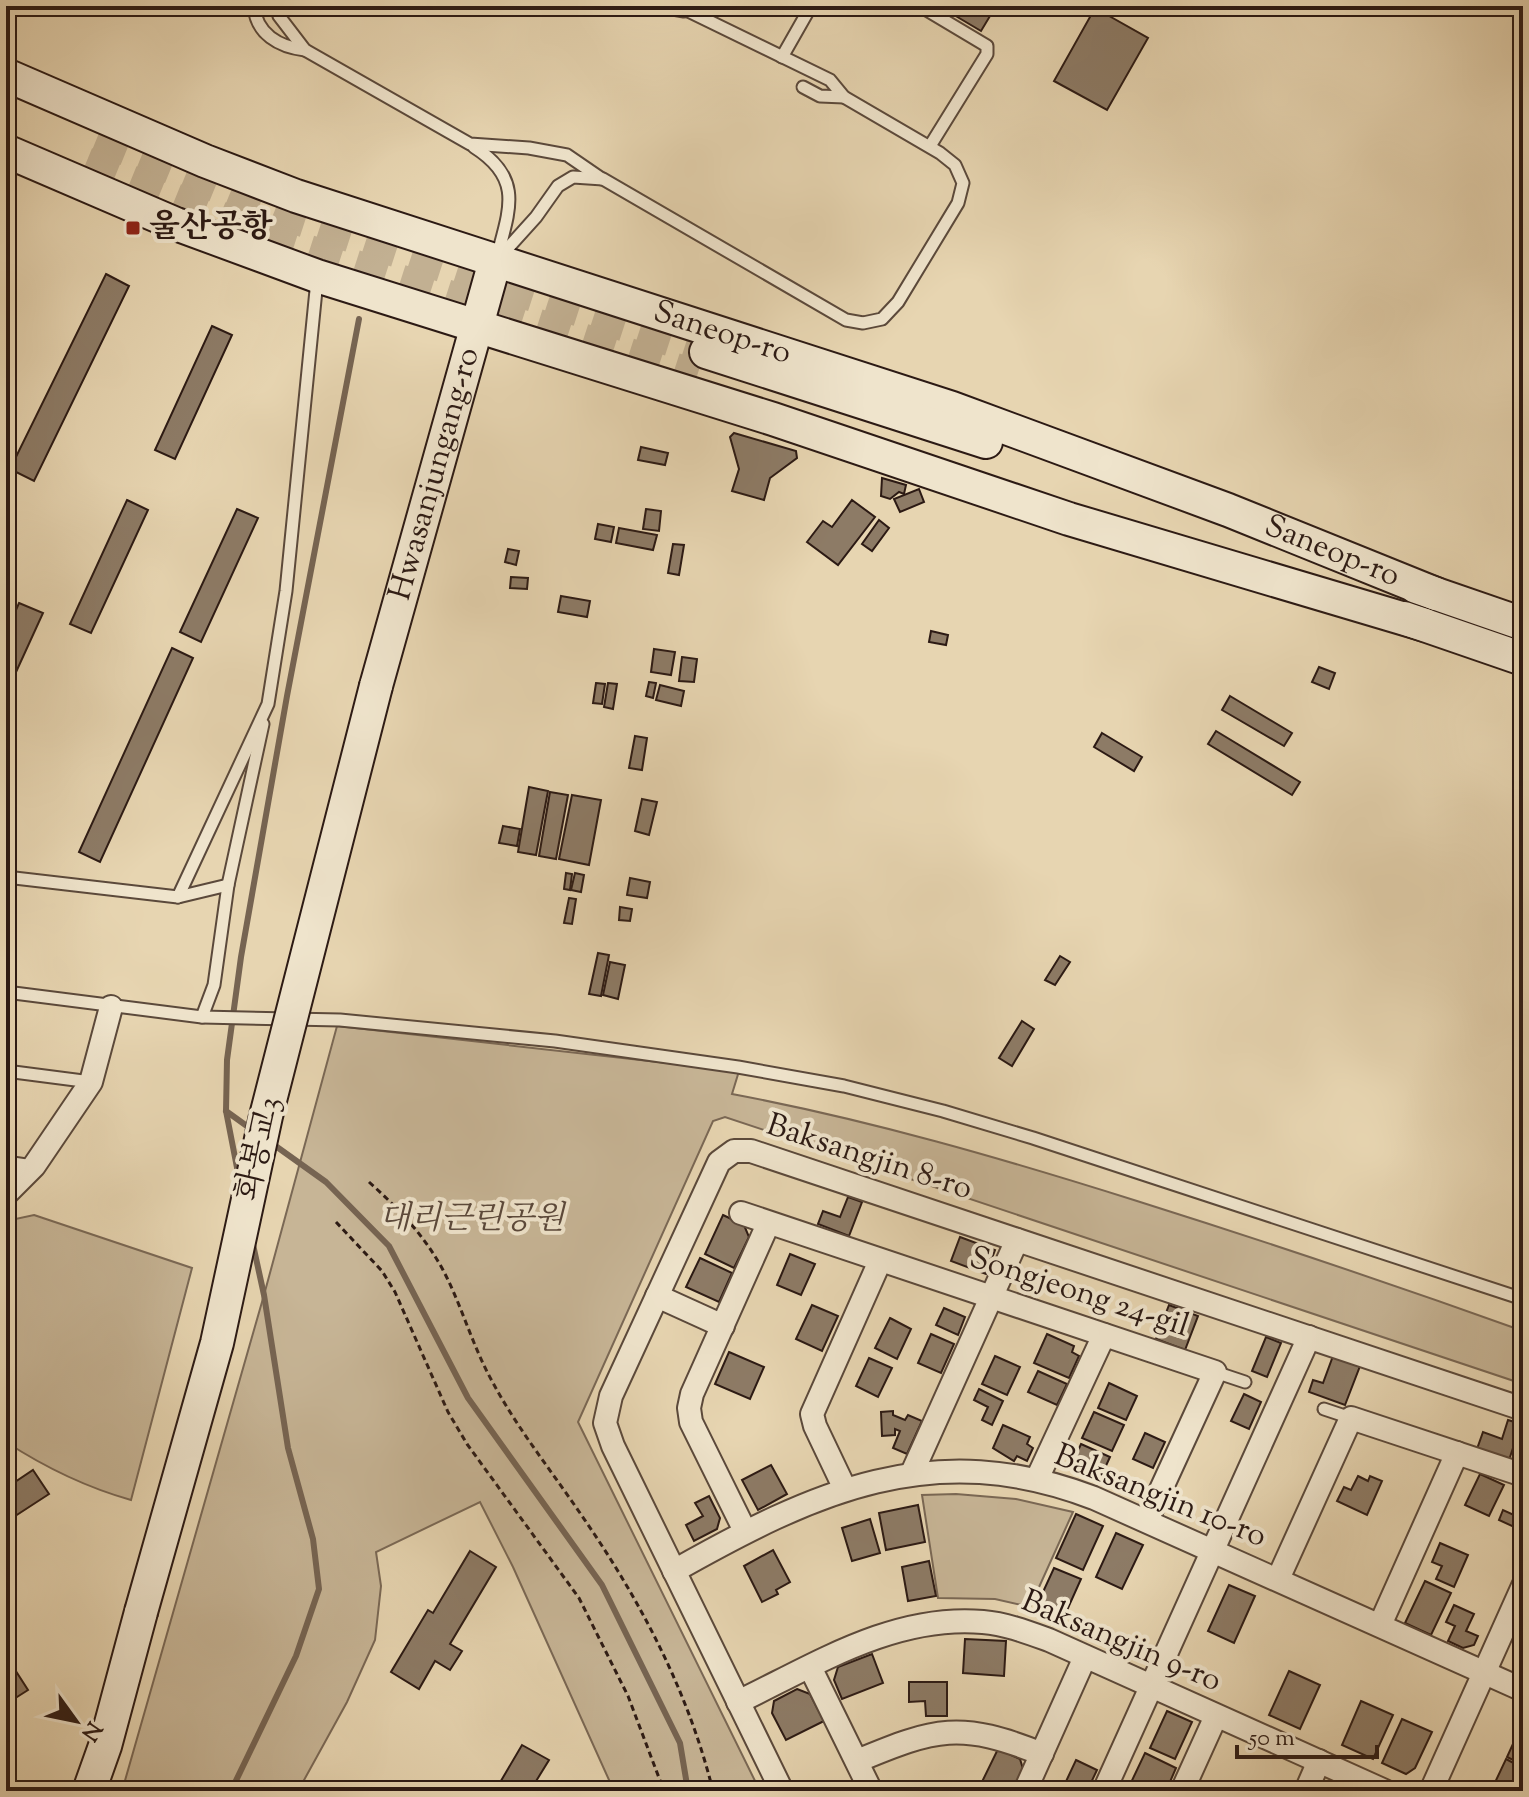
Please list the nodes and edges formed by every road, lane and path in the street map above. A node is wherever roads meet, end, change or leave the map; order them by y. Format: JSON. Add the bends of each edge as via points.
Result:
{"nodes":[{"id":1,"x":254,"y":6,"type":"edge"},
{"id":2,"x":276,"y":6,"type":"edge"},
{"id":3,"x":656,"y":6,"type":"edge"},
{"id":4,"x":811,"y":6,"type":"edge"},
{"id":5,"x":920,"y":6,"type":"edge"},
{"id":6,"x":684,"y":9,"type":"edge"},
{"id":7,"x":305,"y":50,"type":"junction"},
{"id":8,"x":782,"y":57,"type":"junction"},
{"id":9,"x":6,"y":75,"type":"edge"},
{"id":10,"x":803,"y":87,"type":"dead end"},
{"id":11,"x":844,"y":97,"type":"junction"},
{"id":12,"x":6,"y":98,"type":"edge"},
{"id":13,"x":6,"y":129,"type":"edge"},
{"id":14,"x":470,"y":144,"type":"junction"},
{"id":15,"x":930,"y":146,"type":"junction"},
{"id":16,"x":6,"y":151,"type":"edge"},
{"id":17,"x":603,"y":179,"type":"junction"},
{"id":18,"x":495,"y":261,"type":"junction"},
{"id":19,"x":317,"y":276,"type":"junction"},
{"id":20,"x":476,"y":325,"type":"junction"},
{"id":21,"x":1436,"y":594,"type":"junction"},
{"id":22,"x":1523,"y":624,"type":"edge"},
{"id":23,"x":1425,"y":625,"type":"junction"},
{"id":24,"x":1523,"y":659,"type":"edge"},
{"id":25,"x":376,"y":686,"type":"joint"},
{"id":26,"x":268,"y":704,"type":"junction"},
{"id":27,"x":6,"y":877,"type":"edge"},
{"id":28,"x":228,"y":885,"type":"junction"},
{"id":29,"x":178,"y":897,"type":"junction"},
{"id":30,"x":6,"y":992,"type":"edge"},
{"id":31,"x":111,"y":1007,"type":"junction"},
{"id":32,"x":202,"y":1017,"type":"junction"},
{"id":33,"x":6,"y":1071,"type":"edge"},
{"id":34,"x":91,"y":1082,"type":"junction"},
{"id":35,"x":6,"y":1162,"type":"edge"},
{"id":36,"x":34,"y":1166,"type":"junction"},
{"id":37,"x":369,"y":1182,"type":"dead end"},
{"id":38,"x":6,"y":1194,"type":"edge"},
{"id":39,"x":741,"y":1213,"type":"dead end"},
{"id":40,"x":336,"y":1222,"type":"dead end"},
{"id":41,"x":768,"y":1224,"type":"junction"},
{"id":42,"x":1017,"y":1240,"type":"junction"},
{"id":43,"x":880,"y":1261,"type":"junction"},
{"id":44,"x":657,"y":1296,"type":"junction"},
{"id":45,"x":991,"y":1298,"type":"junction"},
{"id":46,"x":1523,"y":1299,"type":"edge"},
{"id":47,"x":723,"y":1326,"type":"junction"},
{"id":48,"x":1104,"y":1335,"type":"junction"},
{"id":49,"x":1309,"y":1337,"type":"junction"},
{"id":50,"x":1215,"y":1372,"type":"junction"},
{"id":51,"x":1245,"y":1382,"type":"dead end"},
{"id":52,"x":1324,"y":1409,"type":"dead end"},
{"id":53,"x":1523,"y":1409,"type":"edge"},
{"id":54,"x":1351,"y":1418,"type":"junction"},
{"id":55,"x":1457,"y":1453,"type":"junction"},
{"id":56,"x":912,"y":1473,"type":"junction"},
{"id":57,"x":1523,"y":1475,"type":"edge"},
{"id":58,"x":1037,"y":1479,"type":"junction"},
{"id":59,"x":845,"y":1489,"type":"junction"},
{"id":60,"x":1147,"y":1520,"type":"junction"},
{"id":61,"x":745,"y":1531,"type":"junction"},
{"id":62,"x":1213,"y":1550,"type":"junction"},
{"id":63,"x":674,"y":1571,"type":"junction"},
{"id":64,"x":1278,"y":1579,"type":"junction"},
{"id":65,"x":1523,"y":1586,"type":"edge"},
{"id":66,"x":1380,"y":1625,"type":"junction"},
{"id":67,"x":1085,"y":1657,"type":"junction"},
{"id":68,"x":810,"y":1667,"type":"junction"},
{"id":69,"x":1484,"y":1672,"type":"junction"},
{"id":70,"x":1151,"y":1687,"type":"junction"},
{"id":71,"x":1523,"y":1690,"type":"edge"},
{"id":72,"x":738,"y":1702,"type":"junction"},
{"id":73,"x":1216,"y":1716,"type":"junction"},
{"id":74,"x":1042,"y":1754,"type":"junction"},
{"id":75,"x":857,"y":1761,"type":"junction"},
{"id":76,"x":1319,"y":1761,"type":"junction"},
{"id":77,"x":89,"y":1791,"type":"edge"},
{"id":78,"x":664,"y":1791,"type":"edge"},
{"id":79,"x":713,"y":1791,"type":"edge"},
{"id":80,"x":782,"y":1791,"type":"edge"},
{"id":81,"x":871,"y":1791,"type":"edge"},
{"id":82,"x":1025,"y":1791,"type":"edge"},
{"id":83,"x":1104,"y":1791,"type":"edge"},
{"id":84,"x":1182,"y":1791,"type":"edge"},
{"id":85,"x":1306,"y":1791,"type":"edge"},
{"id":86,"x":1385,"y":1791,"type":"edge"},
{"id":87,"x":1431,"y":1791,"type":"edge"}],
"edges":[{"from":1,"to":7,"type":"lane","via":[[255,18],[269,37],[287,48]]},
{"from":2,"to":7,"type":"lane"},
{"from":3,"to":6,"type":"lane"},
{"from":4,"to":8,"type":"lane"},
{"from":5,"to":15,"type":"lane","via":[[987,46]]},
{"from":6,"to":8,"type":"lane"},
{"from":7,"to":14,"type":"lane"},
{"from":8,"to":11,"type":"lane","via":[[830,80]]},
{"from":9,"to":18,"type":"main road","name":"Saneop-ro","via":[[283,191]]},
{"from":10,"to":11,"type":"lane","via":[[820,96]]},
{"from":11,"to":15,"type":"lane"},
{"from":12,"to":13,"type":"main road","via":[[91,151]]},
{"from":14,"to":17,"type":"lane","via":[[567,155]]},
{"from":14,"to":18,"type":"lane","via":[[493,159],[505,174],[509,192]]},
{"from":15,"to":17,"type":"lane","via":[[955,165],[963,183],[958,203],[898,302],[882,319],[863,323],[846,320]]},
{"from":16,"to":19,"type":"main road","name":"Saneop-ro","via":[[176,224]]},
{"from":17,"to":18,"type":"lane","via":[[573,177],[558,186]]},
{"from":18,"to":20,"type":"main road","name":"Hwasanjungang-ro"},
{"from":18,"to":21,"type":"main road","name":"Saneop-ro","via":[[952,408],[1133,473]]},
{"from":19,"to":20,"type":"main road","name":"Saneop-ro"},
{"from":19,"to":26,"type":"lane","via":[[286,591]]},
{"from":20,"to":23,"type":"main road","name":"Saneop-ro","via":[[1083,524]]},
{"from":20,"to":25,"type":"main road","name":"Hwasanjungang-ro"},
{"from":21,"to":22,"type":"main road","name":"Saneop-ro"},
{"from":21,"to":23,"type":"main road","name":"Saneop-ro","via":[[1210,516],[702,364],[997,476]]},
{"from":23,"to":24,"type":"main road","name":"Saneop-ro"},
{"from":25,"to":77,"type":"main road","name":"화봉교3","bridge":true,"via":[[266,1116],[217,1343]]},
{"from":26,"to":28,"type":"lane"},
{"from":26,"to":29,"type":"lane"},
{"from":27,"to":29,"type":"lane"},
{"from":28,"to":29,"type":"lane"},
{"from":28,"to":32,"type":"lane","via":[[214,985]]},
{"from":30,"to":31,"type":"lane"},
{"from":31,"to":32,"type":"lane"},
{"from":31,"to":34,"type":"street"},
{"from":32,"to":46,"type":"lane","via":[[340,1020],[555,1041],[844,1086],[1033,1138]]},
{"from":33,"to":34,"type":"lane"},
{"from":34,"to":36,"type":"street"},
{"from":35,"to":36,"type":"lane"},
{"from":36,"to":38,"type":"street"},
{"from":37,"to":79,"type":"path","via":[[425,1241],[491,1381],[625,1581],[679,1688]]},
{"from":39,"to":41,"type":"street","name":"Songjeong 24-gil"},
{"from":40,"to":78,"type":"path","via":[[382,1271],[467,1444],[579,1598],[628,1696]]},
{"from":41,"to":43,"type":"street","name":"Songjeong 24-gil"},
{"from":41,"to":47,"type":"street"},
{"from":42,"to":44,"type":"street","name":"Baksangjin 8-ro","via":[[742,1150],[719,1162]]},
{"from":42,"to":45,"type":"street"},
{"from":42,"to":49,"type":"street","name":"Baksangjin 8-ro"},
{"from":43,"to":45,"type":"street","name":"Songjeong 24-gil"},
{"from":43,"to":59,"type":"street","via":[[812,1414]]},
{"from":44,"to":47,"type":"street"},
{"from":44,"to":63,"type":"street","name":"Baksangjin 8-ro","via":[[611,1396],[605,1423]]},
{"from":45,"to":48,"type":"street","name":"Songjeong 24-gil"},
{"from":45,"to":56,"type":"street"},
{"from":47,"to":61,"type":"street","via":[[689,1408]]},
{"from":48,"to":50,"type":"street","name":"Songjeong 24-gil"},
{"from":48,"to":58,"type":"street"},
{"from":49,"to":53,"type":"street","name":"Baksangjin 8-ro"},
{"from":49,"to":62,"type":"street"},
{"from":50,"to":51,"type":"lane"},
{"from":50,"to":60,"type":"street","name":"Songjeong 24-gil"},
{"from":52,"to":54,"type":"lane"},
{"from":54,"to":55,"type":"street"},
{"from":54,"to":64,"type":"street"},
{"from":55,"to":57,"type":"street"},
{"from":55,"to":66,"type":"street"},
{"from":56,"to":58,"type":"street","name":"Baksangjin 10-ro"},
{"from":56,"to":59,"type":"street","name":"Baksangjin 10-ro"},
{"from":58,"to":60,"type":"street","name":"Baksangjin 10-ro"},
{"from":59,"to":61,"type":"street","name":"Baksangjin 10-ro"},
{"from":60,"to":62,"type":"street","name":"Baksangjin 10-ro"},
{"from":61,"to":63,"type":"street","name":"Baksangjin 10-ro"},
{"from":62,"to":64,"type":"street","name":"Baksangjin 10-ro"},
{"from":62,"to":70,"type":"street"},
{"from":63,"to":72,"type":"street","name":"Baksangjin 8-ro"},
{"from":64,"to":66,"type":"street","name":"Baksangjin 10-ro"},
{"from":65,"to":69,"type":"street"},
{"from":66,"to":69,"type":"street","name":"Baksangjin 10-ro"},
{"from":67,"to":68,"type":"street","name":"Baksangjin 9-ro","via":[[1016,1628],[955,1622],[895,1630]]},
{"from":67,"to":70,"type":"street","name":"Baksangjin 9-ro"},
{"from":67,"to":74,"type":"street"},
{"from":68,"to":72,"type":"street","name":"Baksangjin 9-ro"},
{"from":68,"to":75,"type":"street"},
{"from":69,"to":71,"type":"street","name":"Baksangjin 10-ro"},
{"from":69,"to":87,"type":"street"},
{"from":70,"to":73,"type":"street","name":"Baksangjin 9-ro"},
{"from":70,"to":83,"type":"street"},
{"from":72,"to":80,"type":"street","name":"Baksangjin 8-ro"},
{"from":73,"to":76,"type":"street","name":"Baksangjin 9-ro"},
{"from":73,"to":84,"type":"street"},
{"from":74,"to":75,"type":"street","via":[[1003,1738],[960,1732],[919,1736]]},
{"from":74,"to":82,"type":"street"},
{"from":75,"to":81,"type":"street"},
{"from":76,"to":85,"type":"street"},
{"from":76,"to":86,"type":"street","name":"Baksangjin 9-ro"}]}
